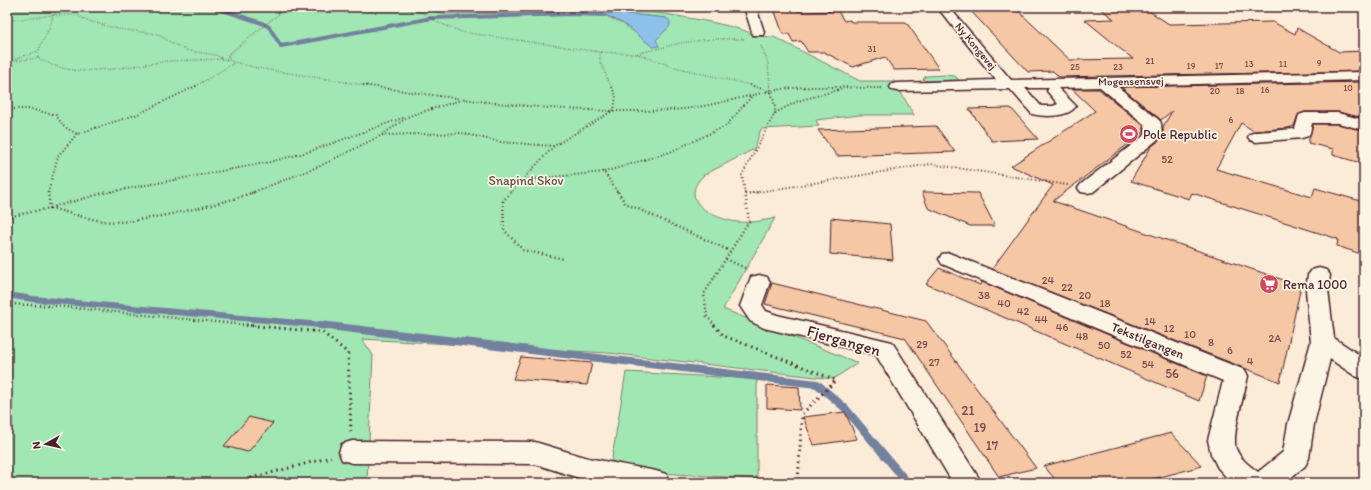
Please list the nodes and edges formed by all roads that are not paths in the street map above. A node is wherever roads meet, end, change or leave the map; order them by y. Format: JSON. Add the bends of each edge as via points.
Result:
{"nodes":[{"id":1,"x":750,"y":7,"type":"edge"},
{"id":2,"x":943,"y":7,"type":"edge"},
{"id":3,"x":758,"y":35,"type":"road end"},
{"id":4,"x":1364,"y":76,"type":"edge"},
{"id":5,"x":1103,"y":82,"type":"junction"},
{"id":6,"x":1011,"y":85,"type":"junction"},
{"id":7,"x":897,"y":87,"type":"road end"},
{"id":8,"x":1054,"y":91,"type":"dead end"},
{"id":9,"x":1364,"y":125,"type":"edge"},
{"id":10,"x":1256,"y":137,"type":"dead end"},
{"id":11,"x":1087,"y":188,"type":"road end"},
{"id":12,"x":949,"y":259,"type":"dead end"},
{"id":13,"x":1319,"y":275,"type":"dead end"},
{"id":14,"x":759,"y":282,"type":"road end"},
{"id":15,"x":1323,"y":342,"type":"junction"},
{"id":16,"x":1364,"y":370,"type":"edge"},
{"id":17,"x":352,"y":452,"type":"road end"},
{"id":18,"x":656,"y":483,"type":"edge"},
{"id":19,"x":968,"y":483,"type":"edge"},
{"id":20,"x":1252,"y":483,"type":"edge"},
{"id":21,"x":1264,"y":483,"type":"edge"}],
"edges":[{"from":1,"to":3,"type":"street"},
{"from":2,"to":6,"type":"street","name":"Ny Kongevej"},
{"from":4,"to":5,"type":"street","name":"Mogensensvej"},
{"from":5,"to":6,"type":"street","name":"Mogensensvej"},
{"from":5,"to":11,"type":"street","via":[[1153,123],[1154,136]]},
{"from":6,"to":7,"type":"street","name":"Mogensensvej"},
{"from":6,"to":8,"type":"street","name":"Ny Kongevej","via":[[1037,111],[1055,111],[1068,106]]},
{"from":9,"to":10,"type":"street","via":[[1338,118],[1305,118],[1302,133]]},
{"from":12,"to":20,"type":"street","name":"Tekstilgangen","via":[[1236,376],[1221,440],[1222,449],[1227,460]]},
{"from":13,"to":15,"type":"street","via":[[1317,290]]},
{"from":14,"to":19,"type":"street","name":"Fjergangen","via":[[751,306],[758,316],[772,322],[884,348]]},
{"from":15,"to":16,"type":"street"},
{"from":15,"to":21,"type":"street","via":[[1301,424],[1295,458]]},
{"from":17,"to":18,"type":"street","via":[[535,453],[588,470]]}]}
